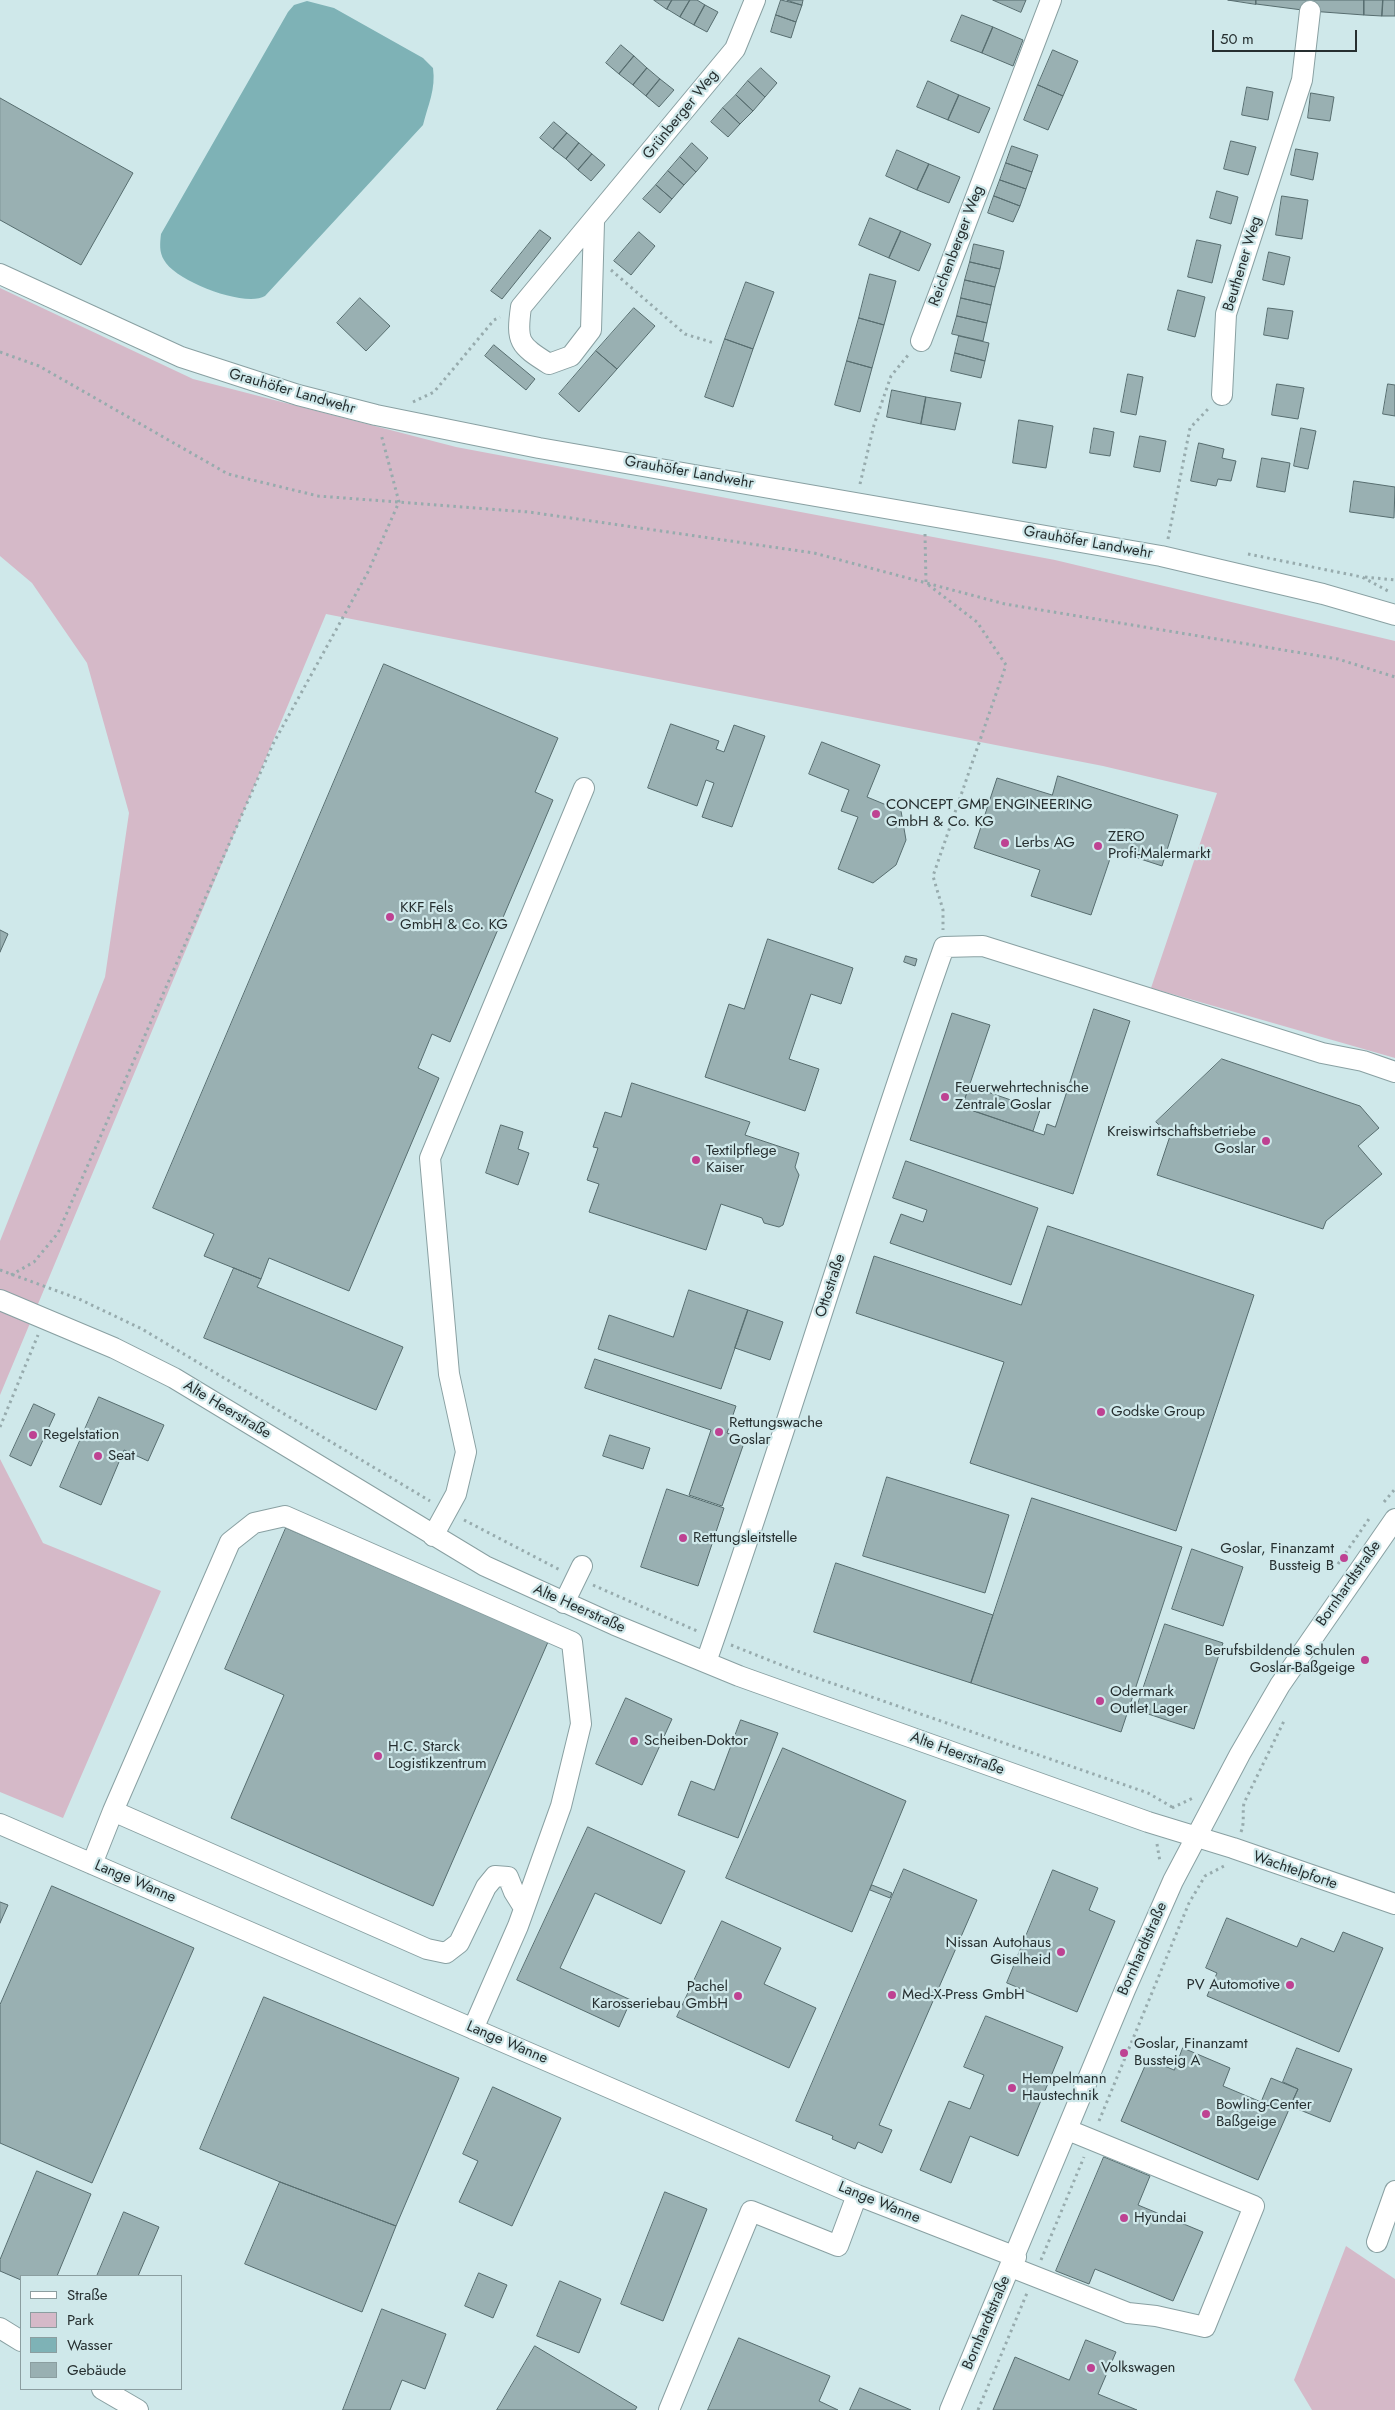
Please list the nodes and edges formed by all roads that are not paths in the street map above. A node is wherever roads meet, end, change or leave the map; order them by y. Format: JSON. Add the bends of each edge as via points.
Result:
{"nodes":[{"id":1,"x":755,"y":0,"type":"edge"},
{"id":2,"x":1051,"y":0,"type":"edge"},
{"id":3,"x":1310,"y":11,"type":"dead end"},
{"id":4,"x":594,"y":222,"type":"junction"},
{"id":5,"x":0,"y":274,"type":"edge"},
{"id":6,"x":921,"y":341,"type":"road end"},
{"id":7,"x":1222,"y":395,"type":"road end"},
{"id":8,"x":1395,"y":615,"type":"edge"},
{"id":9,"x":584,"y":788,"type":"dead end"},
{"id":10,"x":1395,"y":1072,"type":"edge"},
{"id":11,"x":0,"y":1300,"type":"edge"},
{"id":12,"x":1395,"y":1519,"type":"edge"},
{"id":13,"x":434,"y":1536,"type":"junction"},
{"id":14,"x":582,"y":1566,"type":"dead end"},
{"id":15,"x":564,"y":1603,"type":"junction"},
{"id":16,"x":706,"y":1662,"type":"junction"},
{"id":17,"x":113,"y":1811,"type":"junction"},
{"id":18,"x":0,"y":1824,"type":"edge"},
{"id":19,"x":1195,"y":1837,"type":"junction"},
{"id":20,"x":92,"y":1864,"type":"junction"},
{"id":21,"x":1395,"y":1904,"type":"edge"},
{"id":22,"x":524,"y":1908,"type":"junction"},
{"id":23,"x":473,"y":2029,"type":"junction"},
{"id":24,"x":1068,"y":2130,"type":"junction"},
{"id":25,"x":1395,"y":2191,"type":"edge"},
{"id":26,"x":857,"y":2195,"type":"junction"},
{"id":27,"x":1377,"y":2242,"type":"dead end"},
{"id":28,"x":1013,"y":2262,"type":"junction"},
{"id":29,"x":0,"y":2328,"type":"edge"},
{"id":30,"x":20,"y":2340,"type":"edge"},
{"id":31,"x":104,"y":2390,"type":"edge"},
{"id":32,"x":138,"y":2410,"type":"edge"},
{"id":33,"x":669,"y":2410,"type":"edge"},
{"id":34,"x":950,"y":2410,"type":"edge"}],
"edges":[{"from":1,"to":4,"type":"street","name":"Grünberger Weg","via":[[735,49]]},
{"from":2,"to":6,"type":"street","name":"Reichenberger Weg"},
{"from":3,"to":7,"type":"street","name":"Beuthener Weg","via":[[1302,80],[1226,314]]},
{"from":4,"to":4,"type":"street","name":"Grünberger Weg","via":[[521,307],[517,333],[528,351],[549,364],[571,356],[591,330]]},
{"from":5,"to":8,"type":"street","name":"Grauhöfer Landwehr","via":[[181,357],[298,395],[376,415],[539,448],[1161,556],[1323,594]]},
{"from":9,"to":13,"type":"street","via":[[430,1158],[448,1374],[466,1452],[456,1494]]},
{"from":10,"to":16,"type":"street","name":"Ottostraße","via":[[1363,1061],[1322,1053],[983,946],[944,947]]},
{"from":11,"to":13,"type":"street","name":"Alte Heerstraße","via":[[114,1348],[174,1378]]},
{"from":12,"to":19,"type":"street","name":"Bornhardtstraße","via":[[1280,1685]]},
{"from":13,"to":15,"type":"street","name":"Alte Heerstraße","via":[[484,1566]]},
{"from":14,"to":15,"type":"street"},
{"from":15,"to":16,"type":"street","name":"Alte Heerstraße"},
{"from":16,"to":19,"type":"street","name":"Alte Heerstraße"},
{"from":17,"to":20,"type":"street"},
{"from":17,"to":22,"type":"street","via":[[427,1949],[446,1953],[459,1943],[486,1887],[496,1876],[508,1877]]},
{"from":17,"to":22,"type":"street","via":[[230,1542],[254,1523],[285,1516],[572,1642],[581,1724],[561,1806]]},
{"from":18,"to":20,"type":"street","name":"Lange Wanne"},
{"from":19,"to":21,"type":"street","name":"Wachtelpforte"},
{"from":19,"to":24,"type":"street","name":"Bornhardtstraße","via":[[1135,1968]]},
{"from":20,"to":23,"type":"street","name":"Lange Wanne"},
{"from":22,"to":23,"type":"street"},
{"from":23,"to":26,"type":"street","name":"Lange Wanne"},
{"from":24,"to":28,"type":"street","name":"Bornhardtstraße"},
{"from":24,"to":28,"type":"street","name":"Lange Wanne","via":[[1254,2206],[1205,2327],[1128,2313]]},
{"from":25,"to":27,"type":"street"},
{"from":26,"to":28,"type":"street","name":"Lange Wanne"},
{"from":26,"to":33,"type":"street","via":[[838,2246],[751,2211]]},
{"from":28,"to":34,"type":"street","name":"Bornhardtstraße"},
{"from":29,"to":30,"type":"street"},
{"from":31,"to":32,"type":"street"}]}
